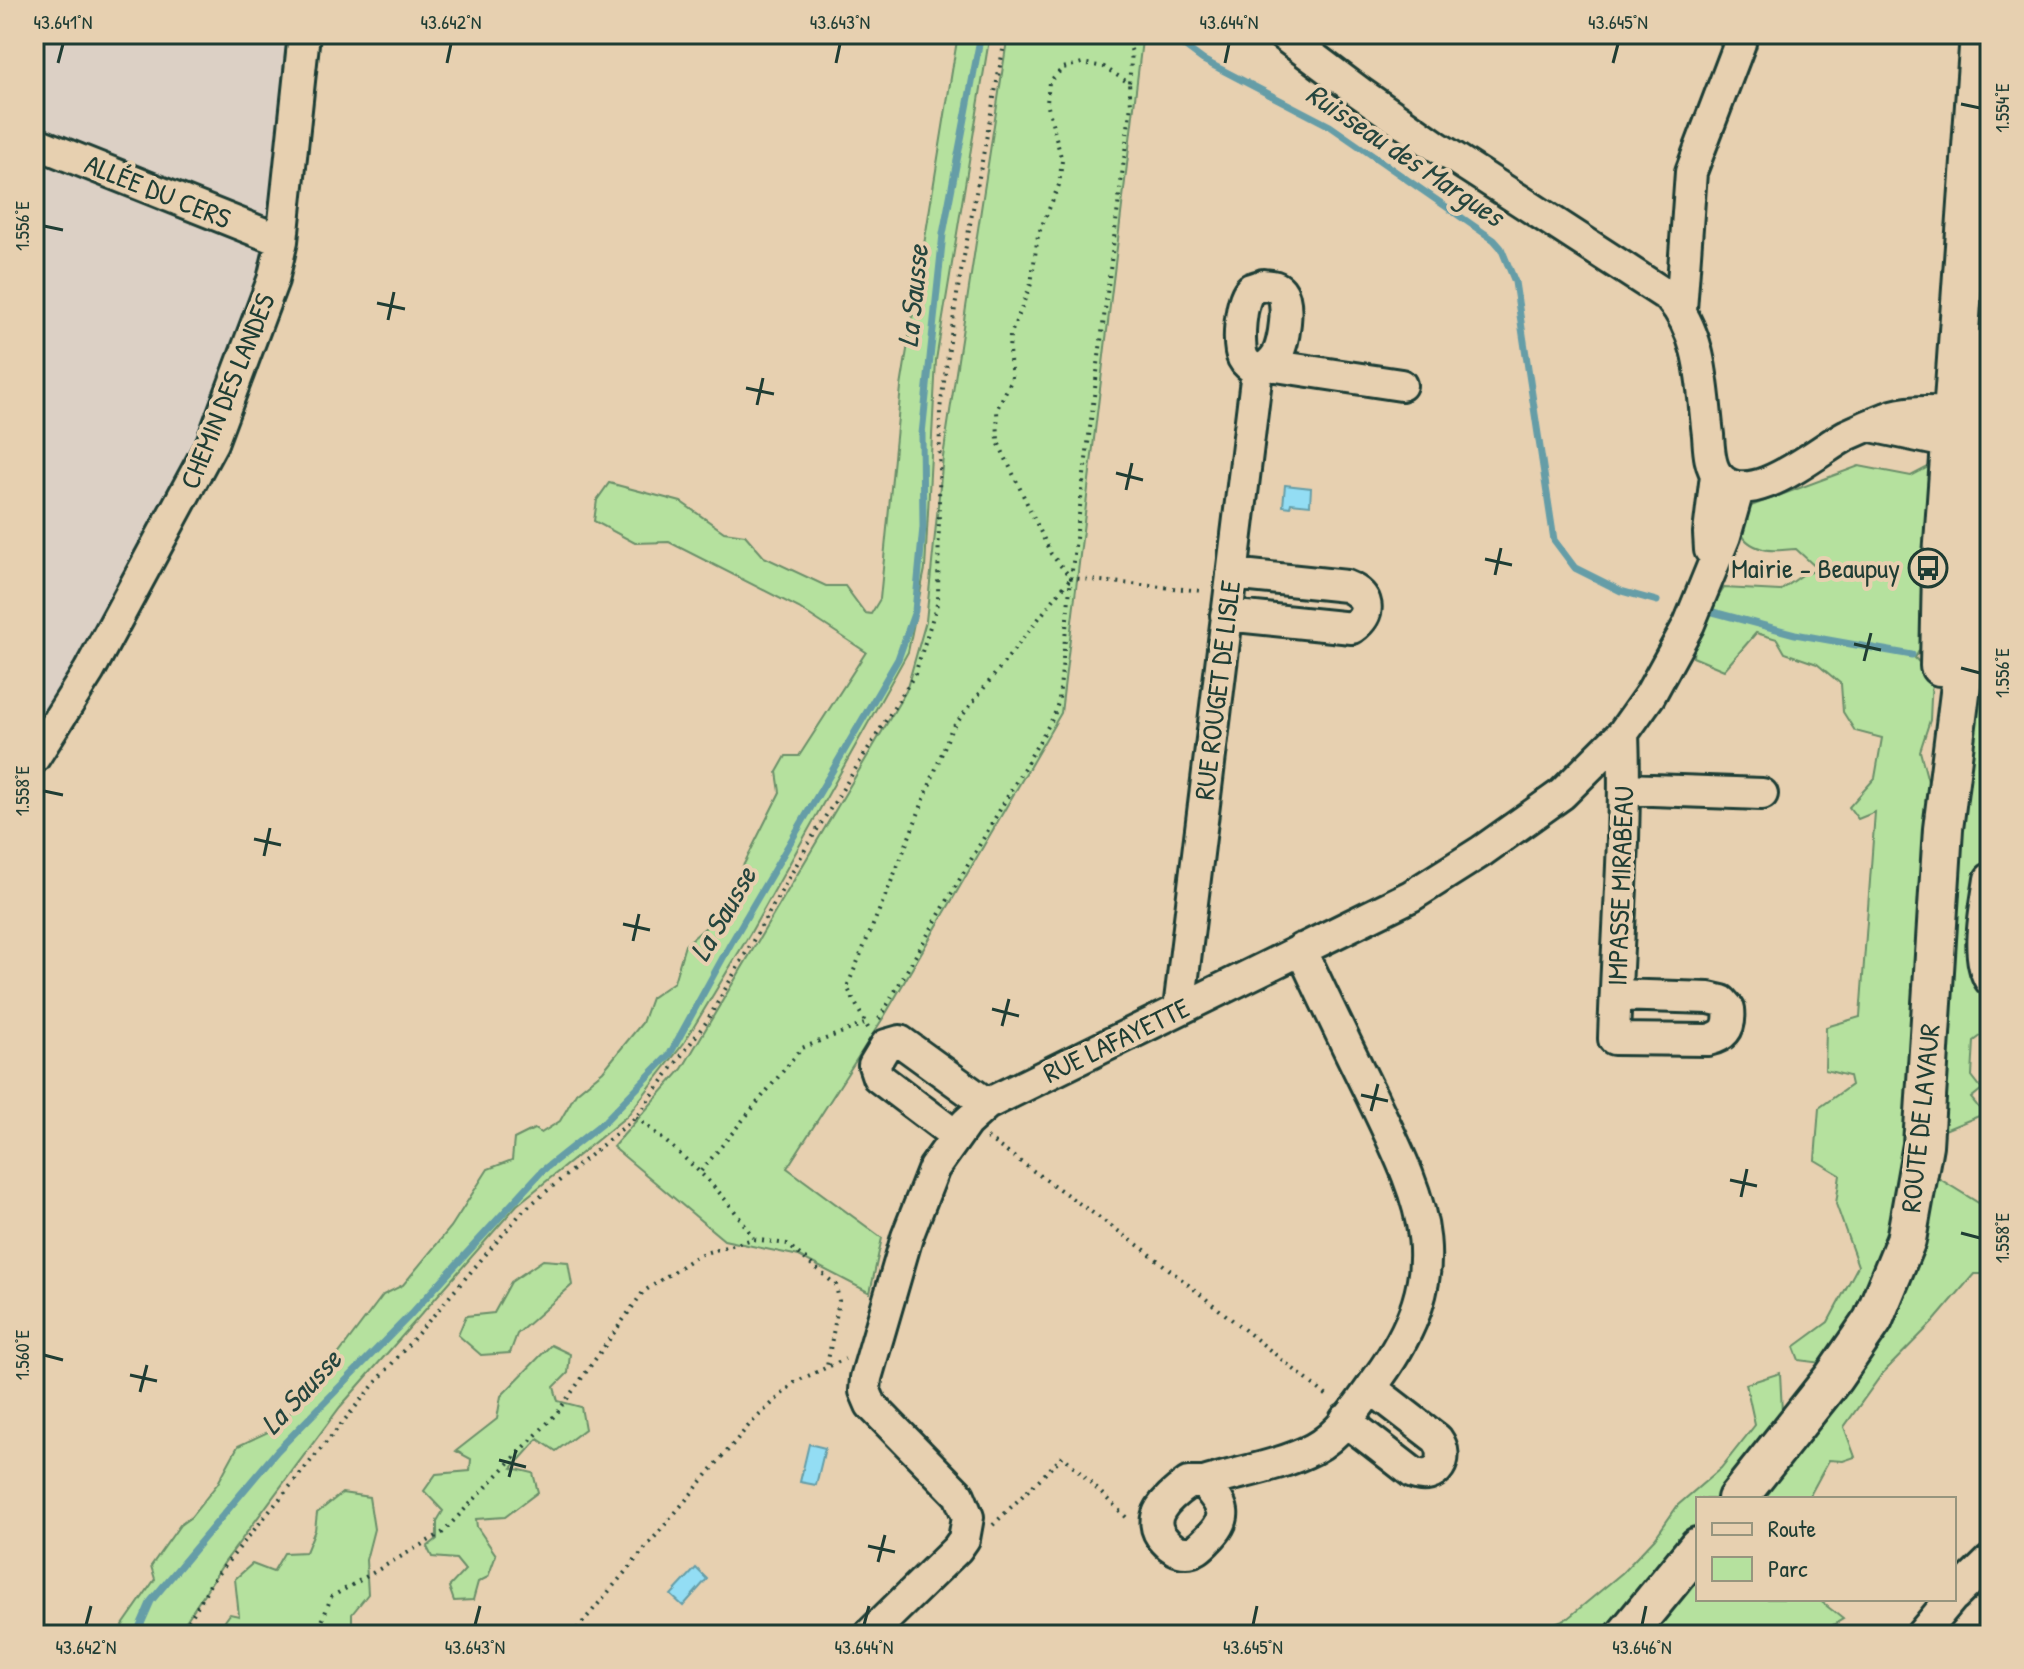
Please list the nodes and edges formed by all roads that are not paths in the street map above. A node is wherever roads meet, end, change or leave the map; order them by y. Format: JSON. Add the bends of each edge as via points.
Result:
{"nodes":[{"id":1,"x":304,"y":34,"type":"edge"},
{"id":2,"x":1282,"y":34,"type":"edge"},
{"id":3,"x":1734,"y":34,"type":"edge"},
{"id":4,"x":1980,"y":34,"type":"edge"},
{"id":5,"x":34,"y":142,"type":"edge"},
{"id":6,"x":282,"y":241,"type":"junction"},
{"id":7,"x":1681,"y":310,"type":"junction"},
{"id":8,"x":1990,"y":346,"type":"edge"},
{"id":9,"x":1401,"y":385,"type":"dead end"},
{"id":10,"x":1976,"y":430,"type":"edge"},
{"id":11,"x":1727,"y":481,"type":"junction"},
{"id":12,"x":1623,"y":733,"type":"junction"},
{"id":13,"x":34,"y":758,"type":"edge"},
{"id":14,"x":1625,"y":789,"type":"junction"},
{"id":15,"x":1762,"y":794,"type":"dead end"},
{"id":16,"x":1990,"y":879,"type":"edge"},
{"id":17,"x":1301,"y":949,"type":"junction"},
{"id":18,"x":1990,"y":980,"type":"edge"},
{"id":19,"x":1616,"y":995,"type":"junction"},
{"id":20,"x":1179,"y":1009,"type":"junction"},
{"id":21,"x":970,"y":1121,"type":"junction"},
{"id":22,"x":1371,"y":1388,"type":"junction"},
{"id":23,"x":1348,"y":1417,"type":"junction"},
{"id":24,"x":1204,"y":1483,"type":"junction"},
{"id":25,"x":1739,"y":1497,"type":"edge"},
{"id":26,"x":1696,"y":1549,"type":"edge"},
{"id":27,"x":1990,"y":1561,"type":"edge"},
{"id":28,"x":1956,"y":1595,"type":"edge"},
{"id":29,"x":1950,"y":1601,"type":"edge"},
{"id":30,"x":869,"y":1635,"type":"edge"},
{"id":31,"x":1626,"y":1635,"type":"edge"},
{"id":32,"x":1921,"y":1635,"type":"edge"}],
"edges":[{"from":1,"to":6,"type":"street","name":"CHEMIN DES LANDES"},
{"from":2,"to":7,"type":"street","via":[[1436,146],[1650,283]]},
{"from":3,"to":7,"type":"street","via":[[1740,43],[1691,172]]},
{"from":4,"to":10,"type":"main road","name":"ROUTE DE LAVAUR","via":[[1975,79]]},
{"from":5,"to":6,"type":"street","name":"ALLÉE DU CERS"},
{"from":6,"to":13,"type":"street","name":"CHEMIN DES LANDES","via":[[273,280],[212,443],[89,671]]},
{"from":7,"to":11,"type":"street","via":[[1698,356],[1710,458]]},
{"from":8,"to":10,"type":"main road","name":"ROUTE DE LAVAUR"},
{"from":9,"to":20,"type":"street","name":"RUE ROUGET DE LISLE","via":[[1263,368],[1229,594]]},
{"from":10,"to":11,"type":"street","via":[[1871,426],[1753,488]]},
{"from":10,"to":25,"type":"main road","name":"ROUTE DE LAVAUR","via":[[1923,1145],[1906,1240],[1873,1320],[1825,1390]]},
{"from":11,"to":12,"type":"street","name":"RUE LAFAYETTE","via":[[1729,524],[1689,624]]},
{"from":12,"to":14,"type":"street","name":"IMPASSE MIRABEAU"},
{"from":12,"to":17,"type":"street","name":"RUE LAFAYETTE","via":[[1562,794],[1482,851],[1411,896]]},
{"from":14,"to":15,"type":"street"},
{"from":14,"to":19,"type":"street","name":"IMPASSE MIRABEAU"},
{"from":16,"to":18,"type":"street","via":[[1983,952]]},
{"from":17,"to":20,"type":"street","name":"RUE LAFAYETTE"},
{"from":17,"to":22,"type":"street","via":[[1410,1176],[1424,1232],[1415,1313]]},
{"from":19,"to":19,"type":"street","name":"IMPASSE MIRABEAU","via":[[1614,1039],[1708,1040],[1724,1034],[1730,1019],[1722,1001],[1709,998]]},
{"from":20,"to":21,"type":"street","name":"RUE LAFAYETTE"},
{"from":21,"to":21,"type":"street","via":[[900,1041],[879,1039],[874,1065],[878,1077]]},
{"from":21,"to":30,"type":"street","name":"RUE LAFAYETTE","via":[[934,1168],[922,1198],[865,1391],[871,1405],[959,1495],[967,1528],[957,1549]]},
{"from":22,"to":23,"type":"street"},
{"from":22,"to":23,"type":"street","via":[[1437,1439],[1444,1458],[1439,1469],[1431,1475],[1413,1473]]},
{"from":23,"to":24,"type":"street","via":[[1316,1447]]},
{"from":24,"to":24,"type":"street","via":[[1221,1503],[1220,1528],[1199,1548],[1179,1551],[1157,1533],[1157,1513],[1188,1483]]},
{"from":26,"to":31,"type":"main road"},
{"from":27,"to":28,"type":"street"},
{"from":29,"to":32,"type":"street"}]}
